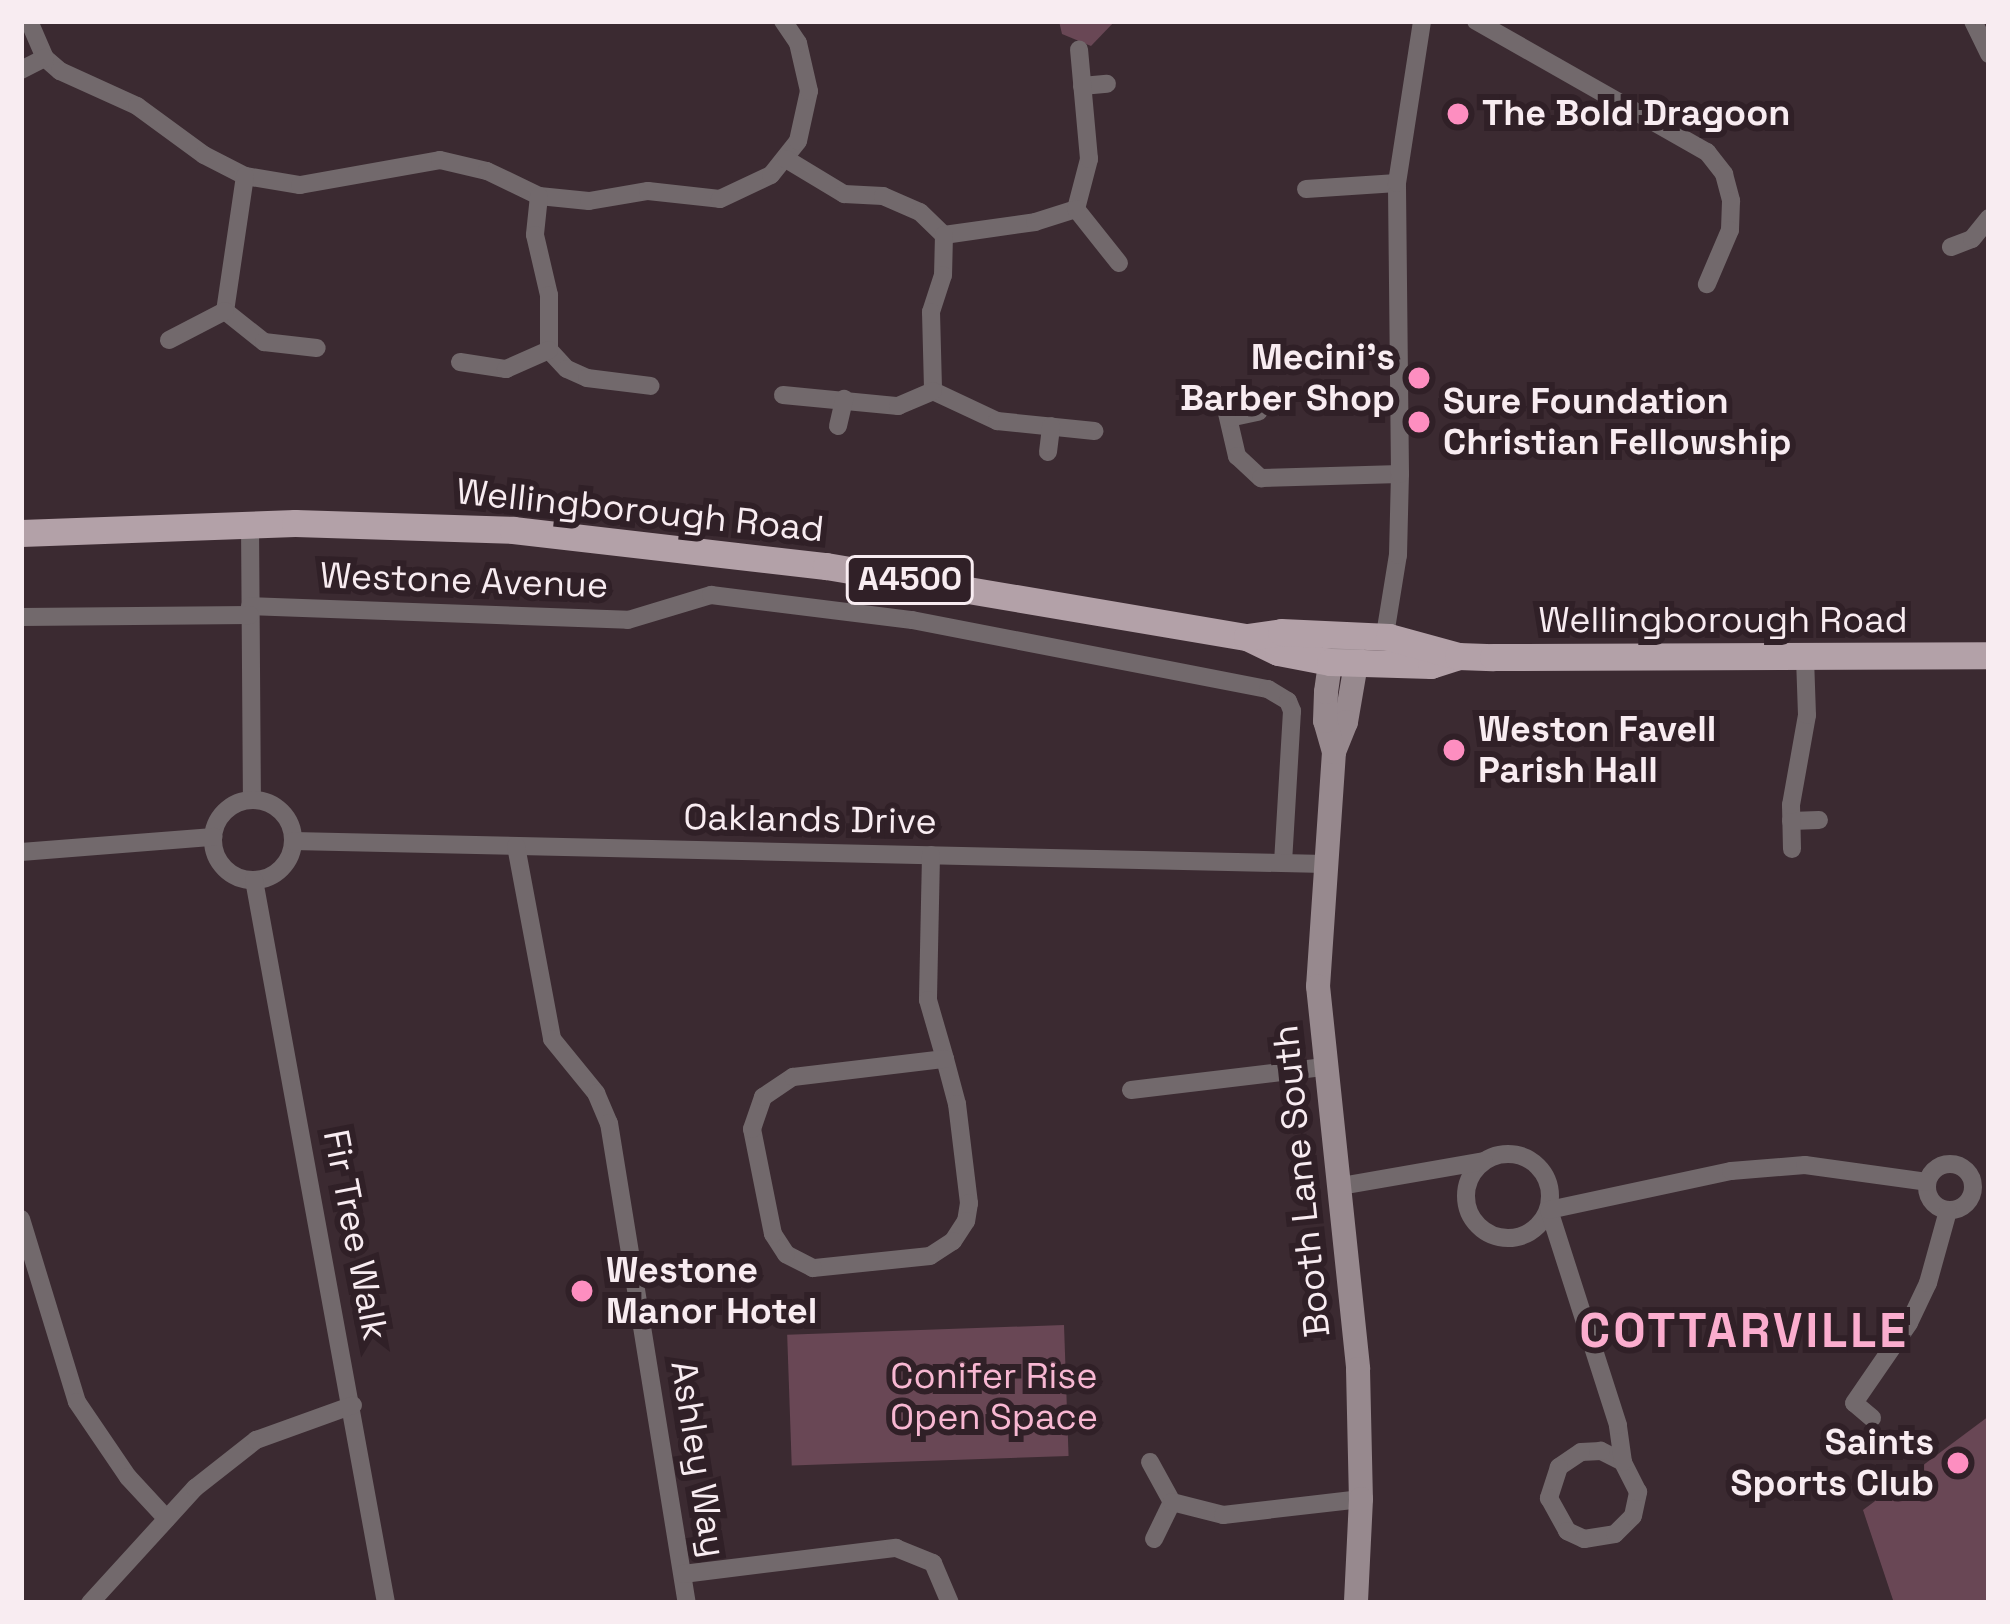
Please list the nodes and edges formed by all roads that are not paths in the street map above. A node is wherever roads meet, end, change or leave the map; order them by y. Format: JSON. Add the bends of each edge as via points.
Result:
{"nodes":[{"id":1,"x":29,"y":21,"type":"edge"},
{"id":2,"x":784,"y":21,"type":"edge"},
{"id":3,"x":1421,"y":21,"type":"edge"},
{"id":4,"x":1476,"y":21,"type":"edge"},
{"id":5,"x":1973,"y":21,"type":"edge"},
{"id":6,"x":1078,"y":49,"type":"dead end"},
{"id":7,"x":1989,"y":54,"type":"edge"},
{"id":8,"x":45,"y":58,"type":"junction"},
{"id":9,"x":21,"y":70,"type":"edge"},
{"id":10,"x":1107,"y":84,"type":"dead end"},
{"id":11,"x":1082,"y":86,"type":"junction"},
{"id":12,"x":786,"y":159,"type":"junction"},
{"id":13,"x":244,"y":176,"type":"junction"},
{"id":14,"x":1397,"y":183,"type":"junction"},
{"id":15,"x":1306,"y":189,"type":"dead end"},
{"id":16,"x":539,"y":196,"type":"junction"},
{"id":17,"x":1076,"y":209,"type":"junction"},
{"id":18,"x":1989,"y":218,"type":"edge"},
{"id":19,"x":944,"y":236,"type":"junction"},
{"id":20,"x":1951,"y":247,"type":"dead end"},
{"id":21,"x":1119,"y":263,"type":"dead end"},
{"id":22,"x":1707,"y":284,"type":"dead end"},
{"id":23,"x":225,"y":311,"type":"junction"},
{"id":24,"x":169,"y":340,"type":"dead end"},
{"id":25,"x":317,"y":348,"type":"dead end"},
{"id":26,"x":549,"y":350,"type":"junction"},
{"id":27,"x":460,"y":362,"type":"dead end"},
{"id":28,"x":651,"y":386,"type":"dead end"},
{"id":29,"x":933,"y":391,"type":"junction"},
{"id":30,"x":783,"y":395,"type":"dead end"},
{"id":31,"x":1223,"y":396,"type":"dead end"},
{"id":32,"x":844,"y":399,"type":"junction"},
{"id":33,"x":1258,"y":412,"type":"dead end"},
{"id":34,"x":1229,"y":418,"type":"junction"},
{"id":35,"x":838,"y":426,"type":"dead end"},
{"id":36,"x":1051,"y":426,"type":"junction"},
{"id":37,"x":1094,"y":431,"type":"dead end"},
{"id":38,"x":1048,"y":452,"type":"dead end"},
{"id":39,"x":1400,"y":474,"type":"junction"},
{"id":40,"x":250,"y":524,"type":"junction"},
{"id":41,"x":21,"y":533,"type":"edge"},
{"id":42,"x":250,"y":611,"type":"junction"},
{"id":43,"x":21,"y":617,"type":"edge"},
{"id":44,"x":1389,"y":638,"type":"junction"},
{"id":45,"x":1345,"y":655,"type":"junction"},
{"id":46,"x":1989,"y":655,"type":"edge"},
{"id":47,"x":1457,"y":656,"type":"junction"},
{"id":48,"x":1805,"y":657,"type":"junction"},
{"id":49,"x":252,"y":800,"type":"junction"},
{"id":50,"x":1820,"y":820,"type":"dead end"},
{"id":51,"x":1791,"y":821,"type":"junction"},
{"id":52,"x":213,"y":837,"type":"junction"},
{"id":53,"x":293,"y":841,"type":"junction"},
{"id":54,"x":516,"y":846,"type":"junction"},
{"id":55,"x":1792,"y":849,"type":"dead end"},
{"id":56,"x":21,"y":852,"type":"edge"},
{"id":57,"x":931,"y":855,"type":"junction"},
{"id":58,"x":1283,"y":863,"type":"junction"},
{"id":59,"x":1326,"y":864,"type":"junction"},
{"id":60,"x":254,"y":880,"type":"junction"},
{"id":61,"x":945,"y":1059,"type":"junction"},
{"id":62,"x":1325,"y":1067,"type":"junction"},
{"id":63,"x":1131,"y":1090,"type":"dead end"},
{"id":64,"x":1484,"y":1161,"type":"junction"},
{"id":65,"x":1927,"y":1182,"type":"junction"},
{"id":66,"x":1341,"y":1186,"type":"junction"},
{"id":67,"x":1549,"y":1210,"type":"junction"},
{"id":68,"x":1948,"y":1211,"type":"junction"},
{"id":69,"x":21,"y":1220,"type":"edge"},
{"id":70,"x":353,"y":1405,"type":"junction"},
{"id":71,"x":1872,"y":1418,"type":"dead end"},
{"id":72,"x":1150,"y":1462,"type":"dead end"},
{"id":73,"x":1623,"y":1462,"type":"junction"},
{"id":74,"x":1361,"y":1498,"type":"junction"},
{"id":75,"x":1172,"y":1502,"type":"junction"},
{"id":76,"x":167,"y":1519,"type":"junction"},
{"id":77,"x":1154,"y":1539,"type":"dead end"},
{"id":78,"x":683,"y":1574,"type":"junction"},
{"id":79,"x":90,"y":1603,"type":"edge"},
{"id":80,"x":386,"y":1603,"type":"edge"},
{"id":81,"x":687,"y":1603,"type":"edge"},
{"id":82,"x":950,"y":1603,"type":"edge"},
{"id":83,"x":1356,"y":1603,"type":"edge"}],
"edges":[{"from":1,"to":8,"type":"street"},
{"from":2,"to":12,"type":"street","via":[[799,43],[809,91]]},
{"from":3,"to":14,"type":"street"},
{"from":4,"to":22,"type":"street","via":[[1707,152],[1731,201],[1730,230]]},
{"from":5,"to":7,"type":"street"},
{"from":6,"to":11,"type":"street"},
{"from":8,"to":9,"type":"street"},
{"from":8,"to":13,"type":"street"},
{"from":10,"to":11,"type":"street"},
{"from":11,"to":17,"type":"street","via":[[1089,159]]},
{"from":12,"to":16,"type":"street","via":[[752,187],[721,199],[648,191],[589,201]]},
{"from":12,"to":19,"type":"street","via":[[844,194],[883,196],[920,212]]},
{"from":13,"to":16,"type":"street","via":[[300,185],[440,160]]},
{"from":13,"to":23,"type":"street"},
{"from":14,"to":15,"type":"street"},
{"from":14,"to":39,"type":"street"},
{"from":16,"to":26,"type":"street"},
{"from":17,"to":19,"type":"street"},
{"from":17,"to":21,"type":"street"},
{"from":18,"to":20,"type":"street","via":[[1972,239]]},
{"from":19,"to":29,"type":"street","via":[[931,311]]},
{"from":23,"to":24,"type":"street"},
{"from":23,"to":25,"type":"street","via":[[264,342]]},
{"from":26,"to":27,"type":"street","via":[[506,369]]},
{"from":26,"to":28,"type":"street","via":[[587,378]]},
{"from":29,"to":32,"type":"street","via":[[898,406]]},
{"from":29,"to":36,"type":"street","via":[[997,422]]},
{"from":30,"to":32,"type":"street"},
{"from":31,"to":34,"type":"street"},
{"from":32,"to":35,"type":"street"},
{"from":33,"to":34,"type":"street"},
{"from":34,"to":39,"type":"street","via":[[1237,456],[1261,478]]},
{"from":36,"to":37,"type":"street"},
{"from":36,"to":38,"type":"street"},
{"from":39,"to":44,"type":"street"},
{"from":40,"to":41,"type":"main road","name":"Wellingborough Road","number":"A4500"},
{"from":40,"to":42,"type":"street"},
{"from":40,"to":45,"type":"main road","name":"Wellingborough Road","number":"A4500","via":[[513,530],[677,545],[1246,637],[1281,632]]},
{"from":42,"to":43,"type":"street","name":"Westone Avenue"},
{"from":42,"to":49,"type":"street"},
{"from":42,"to":58,"type":"street","name":"Westone Avenue","via":[[628,620],[711,595],[912,620],[1268,689],[1292,711]]},
{"from":44,"to":45,"type":"main road","name":"Wellingborough Road","number":"A4500"},
{"from":44,"to":47,"type":"main road","name":"Wellingborough Road","number":"A4500"},
{"from":45,"to":47,"type":"main road","name":"Wellingborough Road","number":"A4500","via":[[1431,665]]},
{"from":45,"to":59,"type":"street","name":"Booth Lane South","via":[[1346,722],[1334,752]]},
{"from":46,"to":48,"type":"main road","name":"Wellingborough Road","number":"A4500"},
{"from":47,"to":48,"type":"main road","name":"Wellingborough Road","number":"A4500"},
{"from":48,"to":51,"type":"street","via":[[1807,716]]},
{"from":49,"to":52,"type":"street","via":[[222,815]]},
{"from":49,"to":53,"type":"street","via":[[278,809]]},
{"from":50,"to":51,"type":"street"},
{"from":51,"to":55,"type":"street"},
{"from":52,"to":56,"type":"street"},
{"from":52,"to":60,"type":"street","via":[[228,872]]},
{"from":53,"to":54,"type":"street","name":"Oaklands Drive"},
{"from":53,"to":60,"type":"street","via":[[284,867]]},
{"from":54,"to":57,"type":"street","name":"Oaklands Drive"},
{"from":54,"to":78,"type":"street","name":"Ashley Way","via":[[544,1016],[609,1123]]},
{"from":57,"to":58,"type":"street","name":"Oaklands Drive"},
{"from":57,"to":61,"type":"street","via":[[928,1000]]},
{"from":58,"to":59,"type":"street","name":"Oaklands Drive"},
{"from":59,"to":62,"type":"street","name":"Booth Lane South","via":[[1318,986]]},
{"from":60,"to":70,"type":"street","name":"Fir Tree Walk"},
{"from":61,"to":61,"type":"street","via":[[969,1203],[953,1241],[930,1256],[813,1268],[786,1253],[773,1234],[752,1130],[763,1097],[793,1077]]},
{"from":62,"to":63,"type":"street"},
{"from":62,"to":66,"type":"street","name":"Booth Lane South"},
{"from":64,"to":66,"type":"street"},
{"from":64,"to":67,"type":"street","via":[[1511,1153],[1534,1162],[1550,1188]]},
{"from":64,"to":67,"type":"street","via":[[1470,1176],[1466,1202],[1477,1225],[1504,1238],[1532,1232]]},
{"from":65,"to":67,"type":"street","via":[[1805,1165],[1732,1171]]},
{"from":65,"to":68,"type":"street","via":[[1931,1202]]},
{"from":65,"to":68,"type":"street","via":[[1946,1164],[1969,1174],[1970,1199]]},
{"from":66,"to":74,"type":"street","name":"Booth Lane South"},
{"from":67,"to":73,"type":"street"},
{"from":68,"to":71,"type":"street","via":[[1909,1323],[1854,1403]]},
{"from":69,"to":76,"type":"street","via":[[77,1402]]},
{"from":70,"to":76,"type":"street","via":[[256,1440]]},
{"from":70,"to":80,"type":"street","name":"Fir Tree Walk"},
{"from":72,"to":75,"type":"street"},
{"from":73,"to":73,"type":"street","via":[[1638,1492],[1627,1525],[1600,1539],[1568,1532],[1549,1498],[1559,1467],[1581,1452]]},
{"from":74,"to":75,"type":"street","via":[[1223,1515]]},
{"from":74,"to":83,"type":"street","name":"Booth Lane South"},
{"from":75,"to":77,"type":"street"},
{"from":76,"to":79,"type":"street"},
{"from":78,"to":81,"type":"street","name":"Ashley Way"},
{"from":78,"to":82,"type":"street","via":[[896,1548],[933,1563]]}]}
